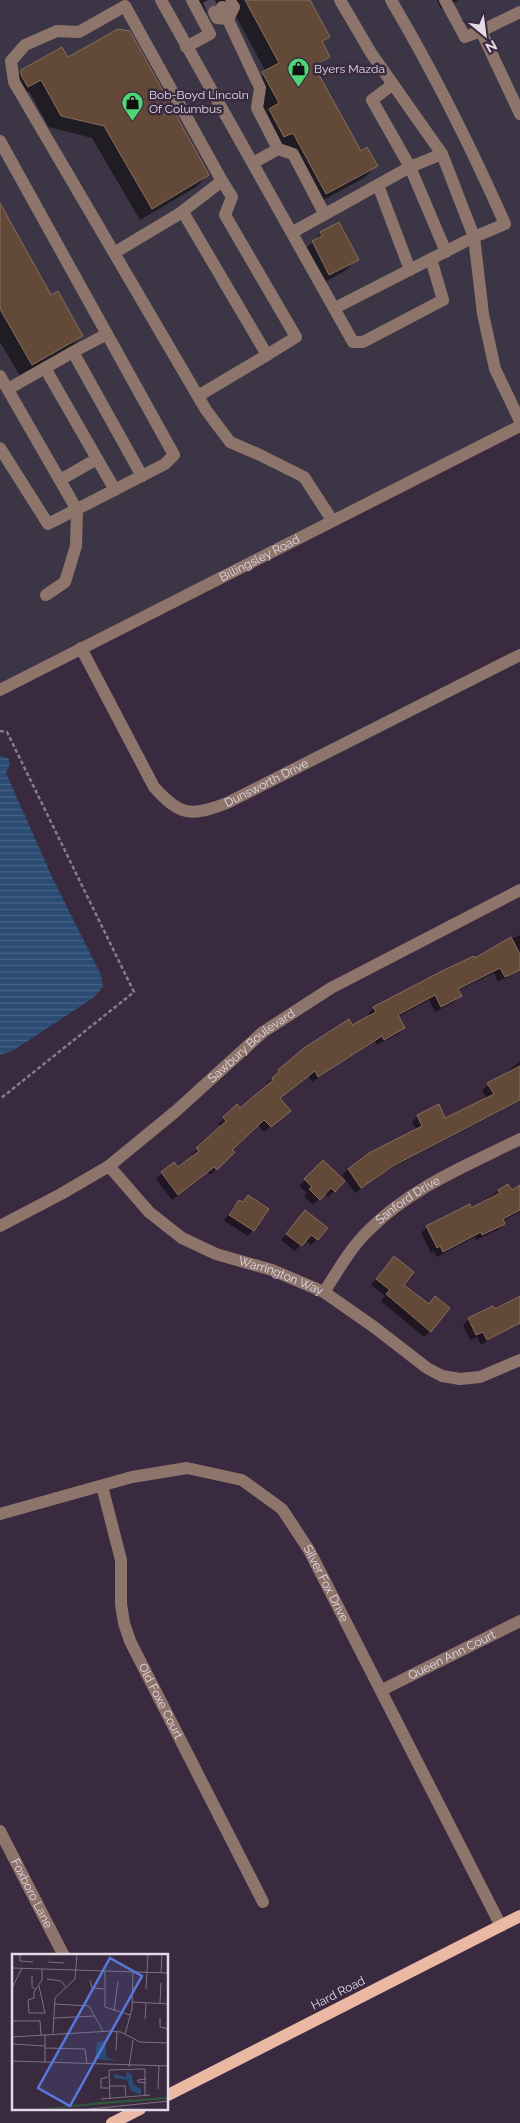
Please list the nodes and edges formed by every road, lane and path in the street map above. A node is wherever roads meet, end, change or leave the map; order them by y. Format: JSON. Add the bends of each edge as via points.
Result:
{"nodes":[{"id":1,"x":161,"y":0,"type":"edge"},
{"id":2,"x":192,"y":0,"type":"edge"},
{"id":3,"x":340,"y":0,"type":"edge"},
{"id":4,"x":391,"y":0,"type":"edge"},
{"id":5,"x":446,"y":0,"type":"edge"},
{"id":6,"x":520,"y":12,"type":"edge"},
{"id":7,"x":481,"y":31,"type":"junction"},
{"id":8,"x":210,"y":34,"type":"junction"},
{"id":9,"x":186,"y":48,"type":"junction"},
{"id":10,"x":392,"y":85,"type":"junction"},
{"id":11,"x":520,"y":114,"type":"edge"},
{"id":12,"x":1,"y":145,"type":"edge"},
{"id":13,"x":278,"y":149,"type":"junction"},
{"id":14,"x":442,"y":154,"type":"junction"},
{"id":15,"x":253,"y":163,"type":"junction"},
{"id":16,"x":410,"y":167,"type":"junction"},
{"id":17,"x":222,"y":181,"type":"junction"},
{"id":18,"x":378,"y":185,"type":"junction"},
{"id":19,"x":183,"y":212,"type":"junction"},
{"id":20,"x":324,"y":213,"type":"junction"},
{"id":21,"x":293,"y":232,"type":"junction"},
{"id":22,"x":474,"y":237,"type":"junction"},
{"id":23,"x":446,"y":252,"type":"junction"},
{"id":24,"x":114,"y":253,"type":"junction"},
{"id":25,"x":431,"y":259,"type":"junction"},
{"id":26,"x":410,"y":270,"type":"junction"},
{"id":27,"x":335,"y":308,"type":"junction"},
{"id":28,"x":107,"y":334,"type":"junction"},
{"id":29,"x":73,"y":352,"type":"junction"},
{"id":30,"x":267,"y":355,"type":"junction"},
{"id":31,"x":45,"y":368,"type":"junction"},
{"id":32,"x":0,"y":376,"type":"edge"},
{"id":33,"x":8,"y":389,"type":"junction"},
{"id":34,"x":198,"y":396,"type":"junction"},
{"id":35,"x":520,"y":421,"type":"edge"},
{"id":36,"x":520,"y":426,"type":"edge"},
{"id":37,"x":0,"y":448,"type":"edge"},
{"id":38,"x":97,"y":459,"type":"junction"},
{"id":39,"x":142,"y":476,"type":"junction"},
{"id":40,"x":60,"y":480,"type":"junction"},
{"id":41,"x":115,"y":490,"type":"junction"},
{"id":42,"x":76,"y":510,"type":"junction"},
{"id":43,"x":332,"y":520,"type":"junction"},
{"id":44,"x":46,"y":595,"type":"dead end"},
{"id":45,"x":81,"y":648,"type":"junction"},
{"id":46,"x":520,"y":655,"type":"edge"},
{"id":47,"x":0,"y":690,"type":"edge"},
{"id":48,"x":0,"y":731,"type":"edge"},
{"id":49,"x":520,"y":890,"type":"edge"},
{"id":50,"x":0,"y":1098,"type":"edge"},
{"id":51,"x":520,"y":1139,"type":"edge"},
{"id":52,"x":109,"y":1166,"type":"junction"},
{"id":53,"x":0,"y":1226,"type":"edge"},
{"id":54,"x":324,"y":1292,"type":"junction"},
{"id":55,"x":520,"y":1360,"type":"edge"},
{"id":56,"x":102,"y":1486,"type":"junction"},
{"id":57,"x":0,"y":1514,"type":"edge"},
{"id":58,"x":520,"y":1621,"type":"edge"},
{"id":59,"x":382,"y":1690,"type":"junction"},
{"id":60,"x":0,"y":1831,"type":"edge"},
{"id":61,"x":263,"y":1902,"type":"dead end"},
{"id":62,"x":520,"y":1916,"type":"edge"},
{"id":63,"x":501,"y":1926,"type":"junction"},
{"id":64,"x":63,"y":1954,"type":"edge"},
{"id":65,"x":169,"y":2094,"type":"edge"},
{"id":66,"x":138,"y":2110,"type":"edge"},
{"id":67,"x":112,"y":2123,"type":"edge"}],
"edges":[{"from":1,"to":9,"type":"street"},
{"from":2,"to":8,"type":"street"},
{"from":3,"to":10,"type":"street"},
{"from":4,"to":22,"type":"street","via":[[470,145],[505,224]]},
{"from":5,"to":7,"type":"street","via":[[465,37]]},
{"from":6,"to":7,"type":"street"},
{"from":7,"to":11,"type":"street"},
{"from":8,"to":9,"type":"street"},
{"from":8,"to":13,"type":"street","via":[[225,13],[260,88],[257,108]]},
{"from":9,"to":15,"type":"street"},
{"from":10,"to":14,"type":"street"},
{"from":10,"to":16,"type":"street","via":[[372,100]]},
{"from":12,"to":28,"type":"street"},
{"from":13,"to":15,"type":"street"},
{"from":13,"to":20,"type":"street","via":[[293,154]]},
{"from":14,"to":16,"type":"street"},
{"from":14,"to":22,"type":"street"},
{"from":15,"to":21,"type":"street"},
{"from":16,"to":18,"type":"street"},
{"from":16,"to":23,"type":"street"},
{"from":17,"to":19,"type":"street"},
{"from":17,"to":24,"type":"street","via":[[125,6],[79,32],[56,31],[26,45],[11,61],[14,82]]},
{"from":17,"to":30,"type":"street","via":[[232,197],[225,215],[296,337]]},
{"from":18,"to":20,"type":"street"},
{"from":18,"to":26,"type":"street"},
{"from":19,"to":24,"type":"street"},
{"from":19,"to":30,"type":"street"},
{"from":20,"to":21,"type":"street"},
{"from":21,"to":27,"type":"street"},
{"from":22,"to":23,"type":"street"},
{"from":22,"to":35,"type":"street","via":[[483,314],[495,369]]},
{"from":23,"to":25,"type":"street"},
{"from":24,"to":34,"type":"street"},
{"from":25,"to":26,"type":"street"},
{"from":25,"to":27,"type":"street","via":[[443,300],[363,342],[353,342]]},
{"from":26,"to":27,"type":"street"},
{"from":28,"to":29,"type":"street"},
{"from":28,"to":39,"type":"street","via":[[173,450],[170,460]]},
{"from":29,"to":31,"type":"street"},
{"from":29,"to":39,"type":"street"},
{"from":30,"to":34,"type":"street"},
{"from":31,"to":33,"type":"street"},
{"from":31,"to":38,"type":"street"},
{"from":32,"to":33,"type":"street"},
{"from":33,"to":40,"type":"street"},
{"from":34,"to":43,"type":"street","via":[[230,442],[304,477]]},
{"from":36,"to":43,"type":"street","name":"Billingsley Road"},
{"from":37,"to":42,"type":"street","via":[[48,524]]},
{"from":38,"to":40,"type":"street"},
{"from":38,"to":41,"type":"street"},
{"from":39,"to":41,"type":"street"},
{"from":40,"to":42,"type":"street"},
{"from":41,"to":42,"type":"street"},
{"from":42,"to":44,"type":"street","via":[[76,546],[65,582]]},
{"from":43,"to":45,"type":"street","name":"Billingsley Road"},
{"from":45,"to":46,"type":"street","name":"Dunsworth Drive","via":[[154,787],[167,802],[184,812],[206,811],[227,803]]},
{"from":45,"to":47,"type":"street","name":"Billingsley Road"},
{"from":48,"to":50,"type":"path","via":[[6,732],[134,992]]},
{"from":49,"to":52,"type":"street","name":"Sawbury Boulevard","via":[[331,988],[263,1032]]},
{"from":51,"to":54,"type":"street","name":"Sanford Drive","via":[[392,1208],[351,1250]]},
{"from":52,"to":53,"type":"street","name":"Sawbury Boulevard"},
{"from":52,"to":54,"type":"street","name":"Warrington Way","via":[[148,1212],[182,1238],[216,1254],[272,1270]]},
{"from":54,"to":55,"type":"street","name":"Warrington Way","via":[[442,1376],[460,1380],[480,1376]]},
{"from":56,"to":57,"type":"street","name":"Silver Fox Drive"},
{"from":56,"to":59,"type":"street","name":"Silver Fox Drive","via":[[132,1477],[187,1468],[242,1480],[282,1509],[309,1550]]},
{"from":56,"to":61,"type":"street","name":"Old Foxe Court","via":[[119,1552],[121,1604],[130,1641]]},
{"from":58,"to":59,"type":"street","name":"Queen Ann Court"},
{"from":59,"to":63,"type":"street","name":"Silver Fox Drive"},
{"from":60,"to":64,"type":"street","name":"Foxboro Lane"},
{"from":62,"to":63,"type":"main road","name":"Hard Road"},
{"from":63,"to":65,"type":"main road","name":"Hard Road"},
{"from":66,"to":67,"type":"main road"}]}
